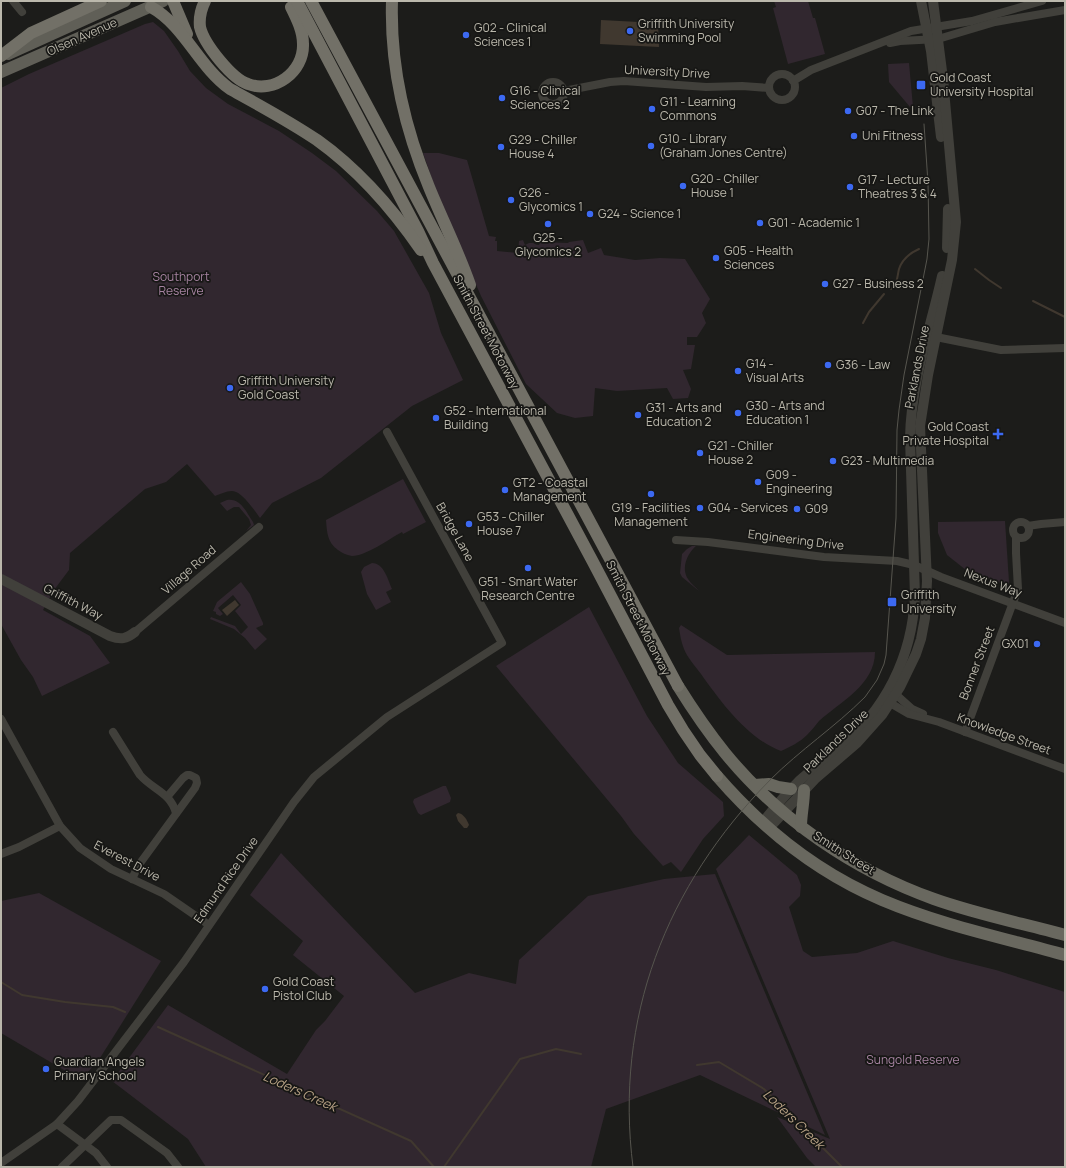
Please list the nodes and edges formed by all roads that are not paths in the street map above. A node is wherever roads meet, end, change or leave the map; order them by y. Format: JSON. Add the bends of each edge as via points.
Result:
{"nodes":[{"id":1,"x":13,"y":1,"type":"edge"},
{"id":2,"x":101,"y":1,"type":"edge"},
{"id":3,"x":125,"y":1,"type":"edge"},
{"id":4,"x":163,"y":1,"type":"edge"},
{"id":5,"x":173,"y":1,"type":"edge"},
{"id":6,"x":205,"y":1,"type":"edge"},
{"id":7,"x":289,"y":1,"type":"edge"},
{"id":8,"x":297,"y":1,"type":"edge"},
{"id":9,"x":311,"y":1,"type":"edge"},
{"id":10,"x":392,"y":1,"type":"edge"},
{"id":11,"x":921,"y":1,"type":"edge"},
{"id":12,"x":933,"y":1,"type":"edge"},
{"id":13,"x":1042,"y":1,"type":"edge"},
{"id":14,"x":151,"y":7,"type":"junction"},
{"id":15,"x":1065,"y":10,"type":"edge"},
{"id":16,"x":22,"y":12,"type":"dead end"},
{"id":17,"x":937,"y":27,"type":"junction"},
{"id":18,"x":926,"y":28,"type":"junction"},
{"id":19,"x":933,"y":39,"type":"junction"},
{"id":20,"x":192,"y":46,"type":"junction"},
{"id":21,"x":876,"y":46,"type":"junction"},
{"id":22,"x":1,"y":56,"type":"edge"},
{"id":23,"x":1,"y":72,"type":"edge"},
{"id":24,"x":793,"y":82,"type":"junction"},
{"id":25,"x":769,"y":88,"type":"junction"},
{"id":26,"x":564,"y":92,"type":"dead end"},
{"id":27,"x":433,"y":263,"type":"junction"},
{"id":28,"x":480,"y":315,"type":"junction"},
{"id":29,"x":931,"y":336,"type":"junction"},
{"id":30,"x":1065,"y":348,"type":"edge"},
{"id":31,"x":387,"y":432,"type":"dead end"},
{"id":32,"x":1065,"y":522,"type":"edge"},
{"id":33,"x":1028,"y":526,"type":"junction"},
{"id":34,"x":259,"y":527,"type":"dead end"},
{"id":35,"x":1016,"y":537,"type":"junction"},
{"id":36,"x":676,"y":540,"type":"dead end"},
{"id":37,"x":914,"y":565,"type":"junction"},
{"id":38,"x":926,"y":569,"type":"junction"},
{"id":39,"x":1,"y":579,"type":"edge"},
{"id":40,"x":1013,"y":604,"type":"junction"},
{"id":41,"x":1065,"y":623,"type":"edge"},
{"id":42,"x":135,"y":632,"type":"joint"},
{"id":43,"x":502,"y":643,"type":"joint"},
{"id":44,"x":678,"y":686,"type":"joint"},
{"id":45,"x":890,"y":696,"type":"junction"},
{"id":46,"x":1,"y":719,"type":"edge"},
{"id":47,"x":113,"y":732,"type":"dead end"},
{"id":48,"x":965,"y":732,"type":"junction"},
{"id":49,"x":1065,"y":769,"type":"edge"},
{"id":50,"x":717,"y":776,"type":"joint"},
{"id":51,"x":755,"y":785,"type":"junction"},
{"id":52,"x":791,"y":789,"type":"junction"},
{"id":53,"x":804,"y":790,"type":"junction"},
{"id":54,"x":167,"y":797,"type":"junction"},
{"id":55,"x":780,"y":809,"type":"junction"},
{"id":56,"x":176,"y":813,"type":"junction"},
{"id":57,"x":766,"y":825,"type":"junction"},
{"id":58,"x":60,"y":826,"type":"junction"},
{"id":59,"x":801,"y":826,"type":"junction"},
{"id":60,"x":1,"y":854,"type":"edge"},
{"id":61,"x":132,"y":879,"type":"junction"},
{"id":62,"x":209,"y":925,"type":"junction"},
{"id":63,"x":1065,"y":935,"type":"edge"},
{"id":64,"x":1065,"y":955,"type":"edge"},
{"id":65,"x":57,"y":1124,"type":"junction"},
{"id":66,"x":85,"y":1145,"type":"junction"},
{"id":67,"x":1,"y":1163,"type":"edge"},
{"id":68,"x":62,"y":1167,"type":"edge"},
{"id":69,"x":107,"y":1167,"type":"edge"},
{"id":70,"x":178,"y":1167,"type":"edge"}],
"edges":[{"from":1,"to":16,"type":"street"},
{"from":2,"to":22,"type":"highway","via":[[31,33]]},
{"from":3,"to":22,"type":"main road","name":"Olsen Avenue"},
{"from":4,"to":14,"type":"main road","name":"Olsen Avenue"},
{"from":5,"to":20,"type":"highway"},
{"from":6,"to":7,"type":"highway","via":[[199,20],[207,42],[234,76],[256,86],[271,85],[285,79],[296,69],[299,62],[303,37]]},
{"from":8,"to":27,"type":"highway","name":"Smith Street Motorway"},
{"from":9,"to":28,"type":"highway","name":"Smith Street Motorway"},
{"from":10,"to":28,"type":"highway","via":[[395,59],[407,123],[424,175]]},
{"from":11,"to":18,"type":"street","name":"Parklands Drive"},
{"from":12,"to":17,"type":"street","name":"Parklands Drive"},
{"from":13,"to":17,"type":"street","via":[[972,21]]},
{"from":14,"to":20,"type":"highway","via":[[164,15]]},
{"from":14,"to":23,"type":"main road","name":"Olsen Avenue"},
{"from":15,"to":19,"type":"street","via":[[995,22]]},
{"from":17,"to":18,"type":"street"},
{"from":17,"to":19,"type":"street","name":"Parklands Drive"},
{"from":18,"to":19,"type":"street","name":"Parklands Drive"},
{"from":18,"to":21,"type":"street","via":[[911,31]]},
{"from":19,"to":21,"type":"street","via":[[900,41]]},
{"from":19,"to":29,"type":"street","name":"Parklands Drive","via":[[956,222],[952,260]]},
{"from":20,"to":27,"type":"highway","via":[[220,82],[300,128],[353,169],[393,212]]},
{"from":21,"to":24,"type":"street","via":[[811,70]]},
{"from":24,"to":25,"type":"street","via":[[787,76],[778,75],[772,80]]},
{"from":24,"to":25,"type":"street","via":[[793,94],[783,100],[775,98]]},
{"from":25,"to":26,"type":"street","name":"University Drive","via":[[610,82]]},
{"from":27,"to":50,"type":"highway","name":"Smith Street Motorway","via":[[668,705]]},
{"from":28,"to":44,"type":"highway","name":"Smith Street Motorway"},
{"from":29,"to":30,"type":"street","via":[[1001,350]]},
{"from":29,"to":37,"type":"street","name":"Parklands Drive","via":[[914,391],[910,425]]},
{"from":29,"to":38,"type":"street","name":"Parklands Drive","via":[[920,426]]},
{"from":31,"to":43,"type":"street","name":"Bridge Lane"},
{"from":32,"to":33,"type":"street"},
{"from":33,"to":35,"type":"street","via":[[1029,532],[1026,537]]},
{"from":33,"to":35,"type":"street","via":[[1024,522],[1016,524],[1013,532]]},
{"from":34,"to":42,"type":"street","name":"Village Road"},
{"from":35,"to":40,"type":"street","name":"Bonner Street","via":[[1018,586]]},
{"from":36,"to":37,"type":"street","name":"Engineering Drive","via":[[897,561]]},
{"from":37,"to":38,"type":"street","name":"Nexus Way"},
{"from":37,"to":45,"type":"street","name":"Parklands Drive","via":[[913,620]]},
{"from":38,"to":40,"type":"street","name":"Nexus Way"},
{"from":38,"to":45,"type":"street","name":"Parklands Drive","via":[[926,607],[921,639],[916,654]]},
{"from":39,"to":42,"type":"street","name":"Griffith Way","via":[[110,636],[127,638]]},
{"from":40,"to":41,"type":"street","name":"Nexus Way"},
{"from":40,"to":48,"type":"street","name":"Bonner Street"},
{"from":43,"to":62,"type":"street","name":"Edmund Rice Drive","via":[[387,716],[314,777]]},
{"from":44,"to":51,"type":"highway","name":"Smith Street","via":[[712,736]]},
{"from":45,"to":48,"type":"street","name":"Knowledge Street","via":[[935,721]]},
{"from":45,"to":52,"type":"street","name":"Parklands Drive","via":[[849,739]]},
{"from":45,"to":53,"type":"street","name":"Parklands Drive","via":[[857,743]]},
{"from":46,"to":58,"type":"street","name":"Everest Drive"},
{"from":47,"to":54,"type":"street","via":[[144,780]]},
{"from":48,"to":49,"type":"street","name":"Knowledge Street"},
{"from":50,"to":57,"type":"highway","name":"Smith Street"},
{"from":51,"to":52,"type":"highway","via":[[770,784]]},
{"from":51,"to":55,"type":"highway","name":"Smith Street"},
{"from":52,"to":55,"type":"street","name":"Parklands Drive"},
{"from":53,"to":55,"type":"street","name":"Parklands Drive"},
{"from":53,"to":59,"type":"highway"},
{"from":54,"to":56,"type":"street"},
{"from":54,"to":56,"type":"street","via":[[184,776],[196,778],[196,786]]},
{"from":55,"to":57,"type":"street","name":"Parklands Drive"},
{"from":55,"to":59,"type":"highway","name":"Smith Street"},
{"from":56,"to":61,"type":"street","via":[[138,866]]},
{"from":57,"to":64,"type":"highway","name":"Smith Street","via":[[789,845],[824,869],[882,900],[941,922]]},
{"from":58,"to":60,"type":"street"},
{"from":58,"to":61,"type":"street","name":"Everest Drive","via":[[82,850]]},
{"from":59,"to":63,"type":"highway","name":"Smith Street","via":[[846,857],[917,892],[960,908]]},
{"from":61,"to":62,"type":"street","name":"Everest Drive","via":[[164,894]]},
{"from":62,"to":65,"type":"street","name":"Edmund Rice Drive","via":[[184,962],[78,1101]]},
{"from":65,"to":66,"type":"street"},
{"from":65,"to":67,"type":"street","name":"Edmund Rice Drive"},
{"from":66,"to":68,"type":"street"},
{"from":66,"to":69,"type":"street","via":[[96,1153]]},
{"from":66,"to":70,"type":"street","via":[[111,1120],[121,1120],[167,1153]]}]}
